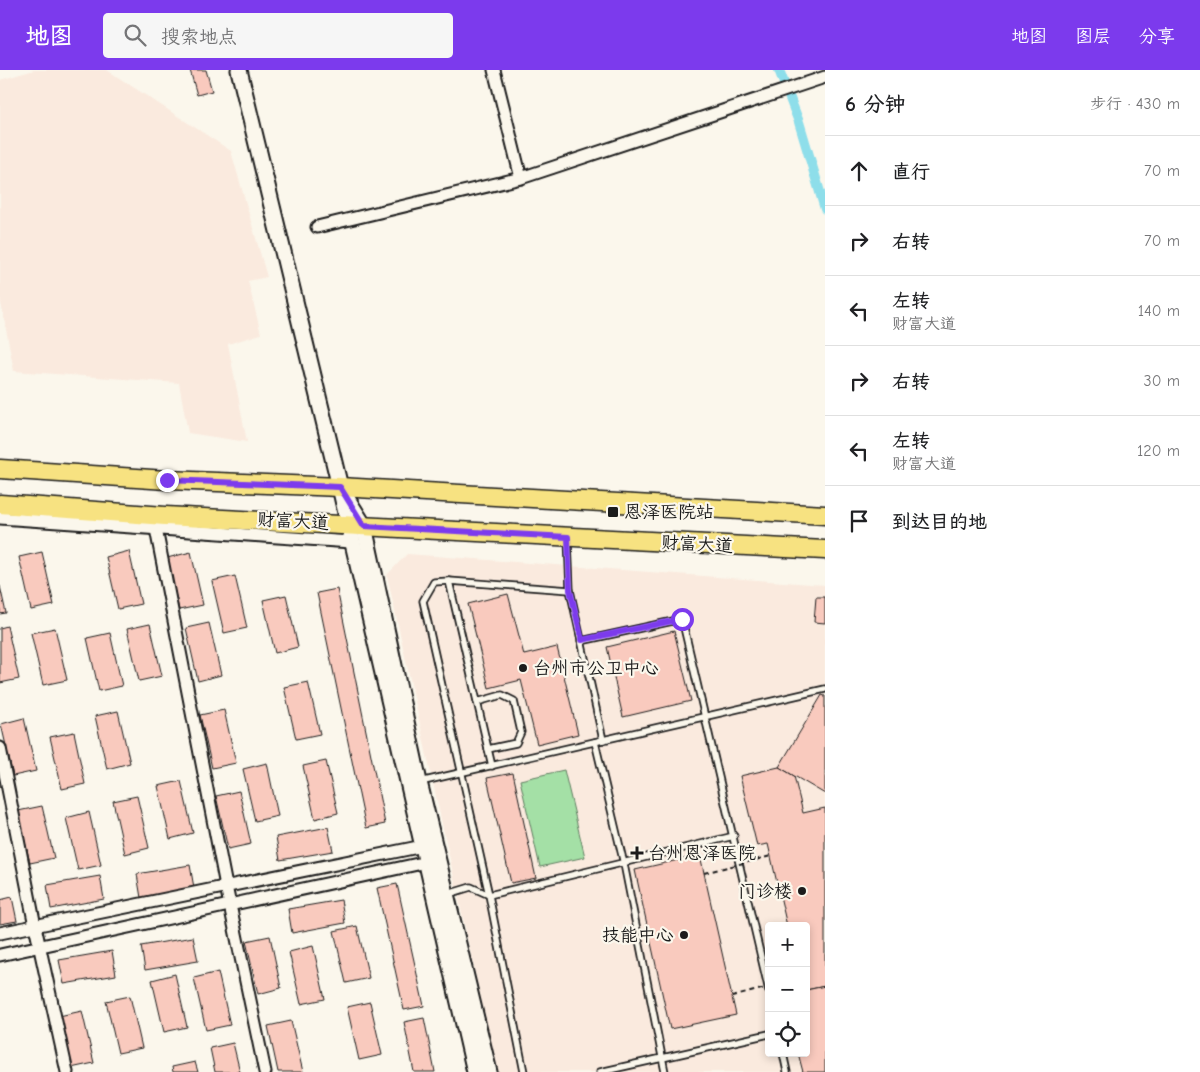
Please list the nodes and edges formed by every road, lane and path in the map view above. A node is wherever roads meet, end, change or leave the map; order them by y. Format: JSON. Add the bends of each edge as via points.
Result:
{"nodes":[{"id":1,"x":239,"y":70,"type":"edge"},
{"id":2,"x":494,"y":70,"type":"edge"},
{"id":3,"x":825,"y":77,"type":"edge"},
{"id":4,"x":521,"y":178,"type":"junction"},
{"id":5,"x":317,"y":227,"type":"dead end"},
{"id":6,"x":0,"y":469,"type":"edge"},
{"id":7,"x":340,"y":487,"type":"junction"},
{"id":8,"x":0,"y":504,"type":"edge"},
{"id":9,"x":825,"y":515,"type":"edge"},
{"id":10,"x":0,"y":518,"type":"edge"},
{"id":11,"x":355,"y":525,"type":"junction"},
{"id":12,"x":156,"y":529,"type":"junction"},
{"id":13,"x":568,"y":537,"type":"junction"},
{"id":14,"x":351,"y":542,"type":"junction"},
{"id":15,"x":825,"y":550,"type":"edge"},
{"id":16,"x":449,"y":581,"type":"junction"},
{"id":17,"x":570,"y":590,"type":"junction"},
{"id":18,"x":582,"y":640,"type":"junction"},
{"id":19,"x":825,"y":689,"type":"edge"},
{"id":20,"x":477,"y":702,"type":"junction"},
{"id":21,"x":706,"y":716,"type":"junction"},
{"id":22,"x":603,"y":740,"type":"junction"},
{"id":23,"x":595,"y":742,"type":"junction"},
{"id":24,"x":0,"y":748,"type":"edge"},
{"id":25,"x":488,"y":749,"type":"junction"},
{"id":26,"x":492,"y":766,"type":"junction"},
{"id":27,"x":462,"y":773,"type":"junction"},
{"id":28,"x":413,"y":783,"type":"junction"},
{"id":29,"x":734,"y":836,"type":"junction"},
{"id":30,"x":423,"y":846,"type":"junction"},
{"id":31,"x":771,"y":856,"type":"dead end"},
{"id":32,"x":427,"y":862,"type":"junction"},
{"id":33,"x":624,"y":864,"type":"junction"},
{"id":34,"x":704,"y":873,"type":"dead end"},
{"id":35,"x":226,"y":886,"type":"junction"},
{"id":36,"x":489,"y":895,"type":"junction"},
{"id":37,"x":441,"y":897,"type":"junction"},
{"id":38,"x":230,"y":904,"type":"junction"},
{"id":39,"x":35,"y":926,"type":"junction"},
{"id":40,"x":0,"y":933,"type":"edge"},
{"id":41,"x":39,"y":946,"type":"junction"},
{"id":42,"x":0,"y":956,"type":"edge"},
{"id":43,"x":765,"y":972,"type":"edge"},
{"id":44,"x":765,"y":990,"type":"edge"},
{"id":45,"x":732,"y":997,"type":"dead end"},
{"id":46,"x":765,"y":1035,"type":"edge"},
{"id":47,"x":784,"y":1057,"type":"edge"},
{"id":48,"x":661,"y":1058,"type":"junction"},
{"id":49,"x":67,"y":1072,"type":"edge"},
{"id":50,"x":265,"y":1072,"type":"edge"},
{"id":51,"x":475,"y":1072,"type":"edge"},
{"id":52,"x":489,"y":1072,"type":"edge"},
{"id":53,"x":524,"y":1072,"type":"edge"},
{"id":54,"x":600,"y":1072,"type":"edge"},
{"id":55,"x":664,"y":1072,"type":"edge"},
{"id":56,"x":787,"y":1072,"type":"edge"}],
"edges":[{"from":1,"to":7,"type":"main road"},
{"from":2,"to":4,"type":"street"},
{"from":3,"to":4,"type":"street"},
{"from":4,"to":5,"type":"street"},
{"from":6,"to":7,"type":"main road","name":"财富大道"},
{"from":7,"to":9,"type":"main road","name":"财富大道"},
{"from":7,"to":11,"type":"main road"},
{"from":8,"to":11,"type":"main road","name":"财富大道"},
{"from":10,"to":12,"type":"street"},
{"from":11,"to":13,"type":"main road","name":"财富大道"},
{"from":11,"to":14,"type":"main road"},
{"from":11,"to":28,"type":"main road"},
{"from":12,"to":14,"type":"street"},
{"from":12,"to":35,"type":"street"},
{"from":13,"to":15,"type":"main road","name":"财富大道"},
{"from":13,"to":17,"type":"lane"},
{"from":14,"to":28,"type":"main road"},
{"from":16,"to":17,"type":"lane"},
{"from":16,"to":20,"type":"lane"},
{"from":16,"to":27,"type":"lane","via":[[434,582],[423,601]]},
{"from":17,"to":18,"type":"lane"},
{"from":18,"to":21,"type":"lane","via":[[682,619]]},
{"from":18,"to":22,"type":"lane"},
{"from":19,"to":21,"type":"lane"},
{"from":20,"to":25,"type":"lane"},
{"from":20,"to":25,"type":"lane","via":[[502,695],[514,701],[521,732],[516,742]]},
{"from":21,"to":22,"type":"lane"},
{"from":21,"to":29,"type":"lane"},
{"from":22,"to":23,"type":"lane"},
{"from":23,"to":26,"type":"lane"},
{"from":23,"to":33,"type":"lane"},
{"from":24,"to":39,"type":"street"},
{"from":25,"to":26,"type":"lane"},
{"from":26,"to":27,"type":"lane"},
{"from":27,"to":28,"type":"lane"},
{"from":27,"to":36,"type":"lane"},
{"from":28,"to":30,"type":"main road"},
{"from":28,"to":37,"type":"main road"},
{"from":29,"to":33,"type":"lane"},
{"from":29,"to":43,"type":"lane"},
{"from":30,"to":32,"type":"main road"},
{"from":30,"to":35,"type":"street"},
{"from":31,"to":34,"type":"path","bridge":true},
{"from":32,"to":37,"type":"main road"},
{"from":32,"to":38,"type":"street"},
{"from":33,"to":36,"type":"lane"},
{"from":33,"to":48,"type":"lane"},
{"from":35,"to":38,"type":"street"},
{"from":35,"to":39,"type":"street"},
{"from":36,"to":37,"type":"lane","via":[[471,888]]},
{"from":36,"to":53,"type":"lane"},
{"from":37,"to":51,"type":"main road"},
{"from":37,"to":52,"type":"main road"},
{"from":38,"to":41,"type":"street"},
{"from":38,"to":50,"type":"street"},
{"from":39,"to":40,"type":"street"},
{"from":39,"to":41,"type":"street"},
{"from":41,"to":42,"type":"street"},
{"from":41,"to":49,"type":"street"},
{"from":44,"to":45,"type":"path","bridge":true},
{"from":46,"to":48,"type":"lane"},
{"from":47,"to":56,"type":"lane"},
{"from":48,"to":54,"type":"lane"},
{"from":48,"to":55,"type":"lane"}]}
